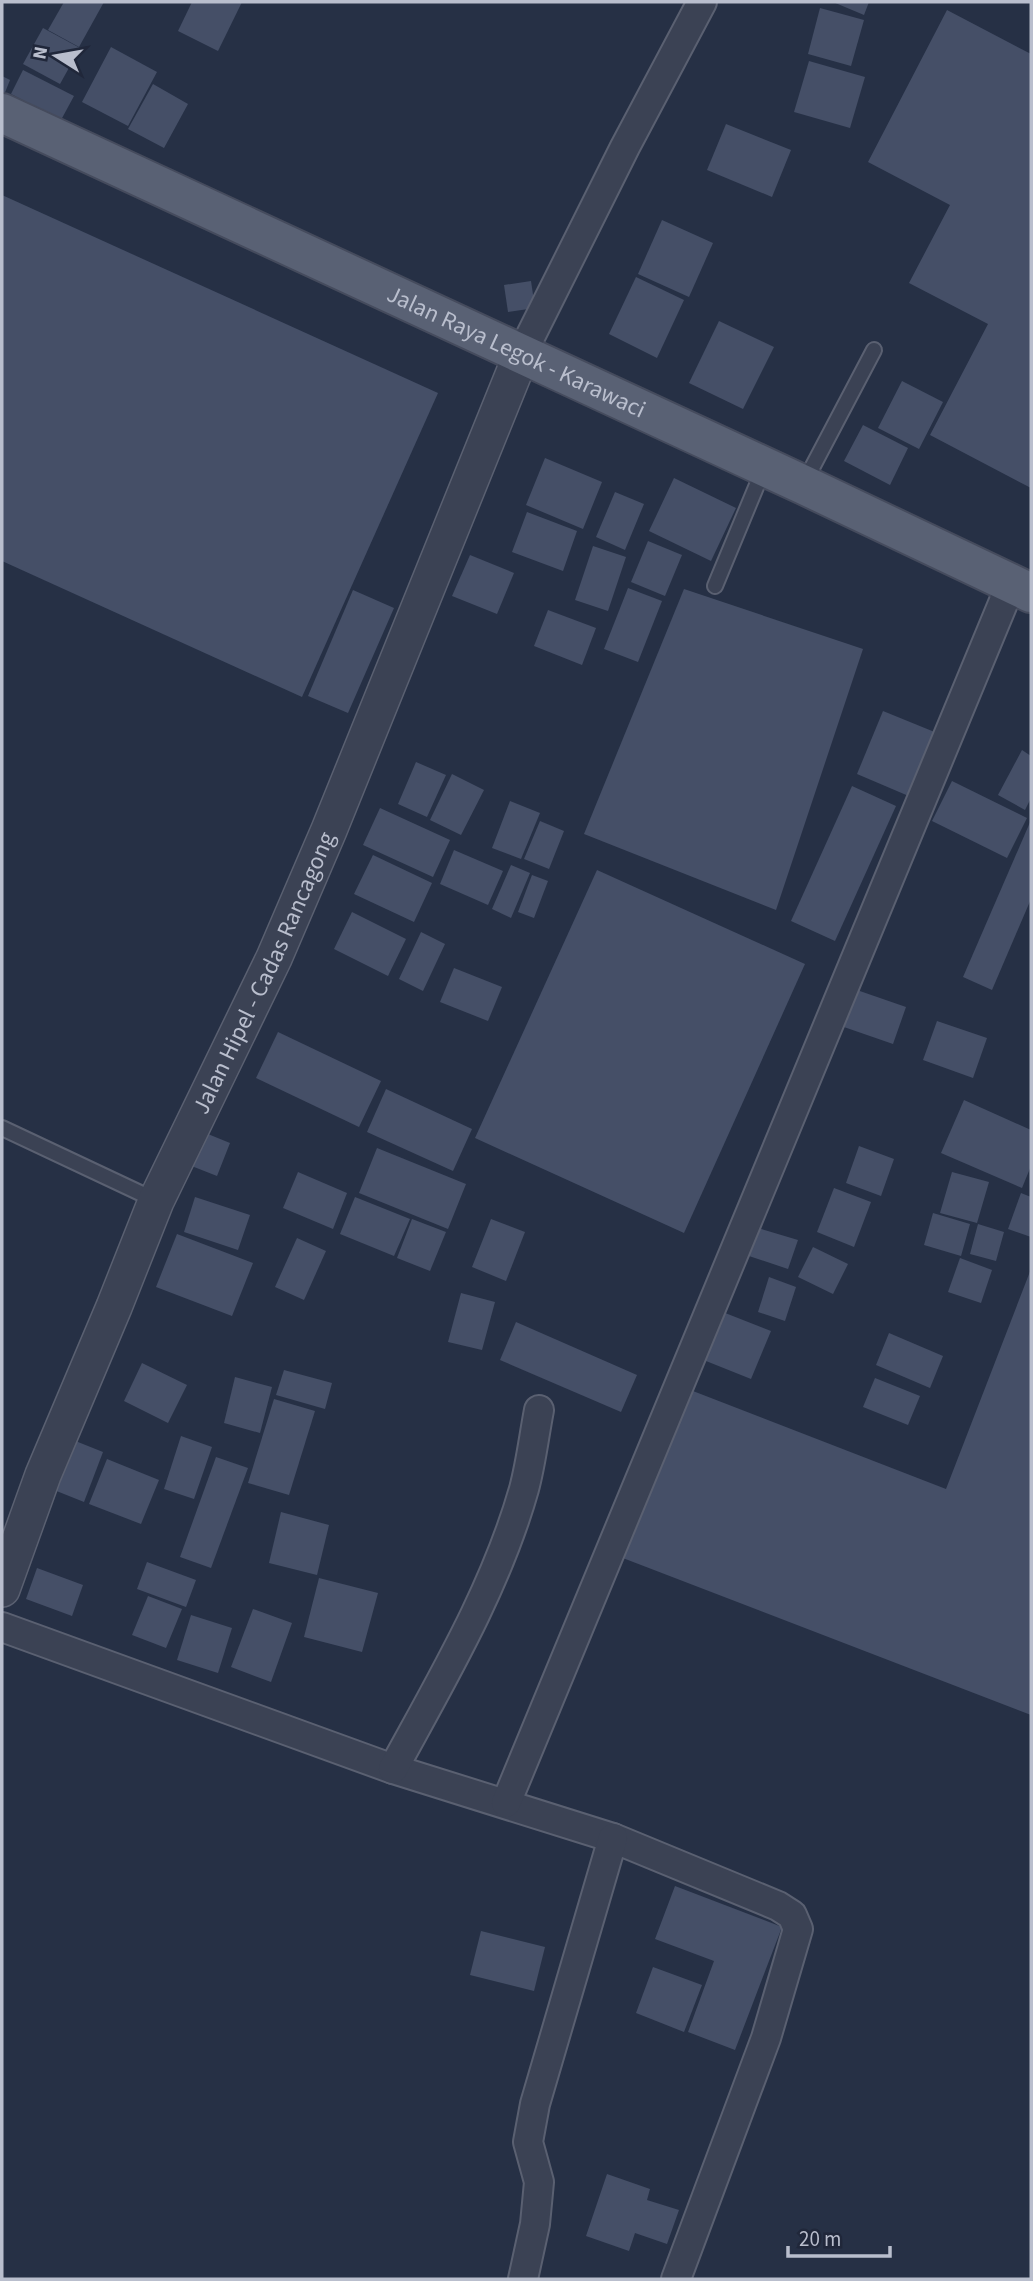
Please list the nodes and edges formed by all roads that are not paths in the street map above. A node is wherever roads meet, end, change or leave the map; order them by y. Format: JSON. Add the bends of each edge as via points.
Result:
{"nodes":[{"id":1,"x":702,"y":2,"type":"edge"},
{"id":2,"x":2,"y":113,"type":"edge"},
{"id":3,"x":874,"y":350,"type":"dead end"},
{"id":4,"x":522,"y":353,"type":"junction"},
{"id":5,"x":764,"y":467,"type":"junction"},
{"id":6,"x":804,"y":485,"type":"junction"},
{"id":7,"x":715,"y":586,"type":"dead end"},
{"id":8,"x":1021,"y":588,"type":"edge"},
{"id":9,"x":2,"y":1128,"type":"edge"},
{"id":10,"x":156,"y":1201,"type":"junction"},
{"id":11,"x":539,"y":1410,"type":"dead end"},
{"id":12,"x":2,"y":1589,"type":"edge"},
{"id":13,"x":2,"y":1627,"type":"edge"},
{"id":14,"x":393,"y":1769,"type":"junction"},
{"id":15,"x":506,"y":1802,"type":"junction"},
{"id":16,"x":613,"y":1838,"type":"junction"},
{"id":17,"x":523,"y":2279,"type":"edge"},
{"id":18,"x":676,"y":2279,"type":"edge"}],
"edges":[{"from":1,"to":4,"type":"street"},
{"from":2,"to":4,"type":"main road","name":"Jalan Raya Legok - Karawaci"},
{"from":3,"to":6,"type":"lane"},
{"from":4,"to":5,"type":"main road","name":"Jalan Raya Legok - Karawaci"},
{"from":4,"to":10,"type":"street","name":"Jalan Hipel - Cadas Rancagong","via":[[274,958]]},
{"from":5,"to":6,"type":"main road","name":"Jalan Raya Legok - Karawaci"},
{"from":5,"to":7,"type":"lane"},
{"from":6,"to":8,"type":"main road","name":"Jalan Raya Legok - Karawaci"},
{"from":8,"to":15,"type":"street"},
{"from":9,"to":10,"type":"lane"},
{"from":10,"to":12,"type":"street","name":"Jalan Hipel - Cadas Rancagong","via":[[43,1475]]},
{"from":11,"to":14,"type":"street","via":[[524,1488],[501,1552],[468,1629]]},
{"from":13,"to":14,"type":"street"},
{"from":14,"to":15,"type":"street"},
{"from":15,"to":16,"type":"street"},
{"from":16,"to":17,"type":"street","via":[[535,2104],[528,2143],[539,2182]]},
{"from":16,"to":18,"type":"street","via":[[778,1906],[792,1914],[798,1929],[765,2038]]}]}
